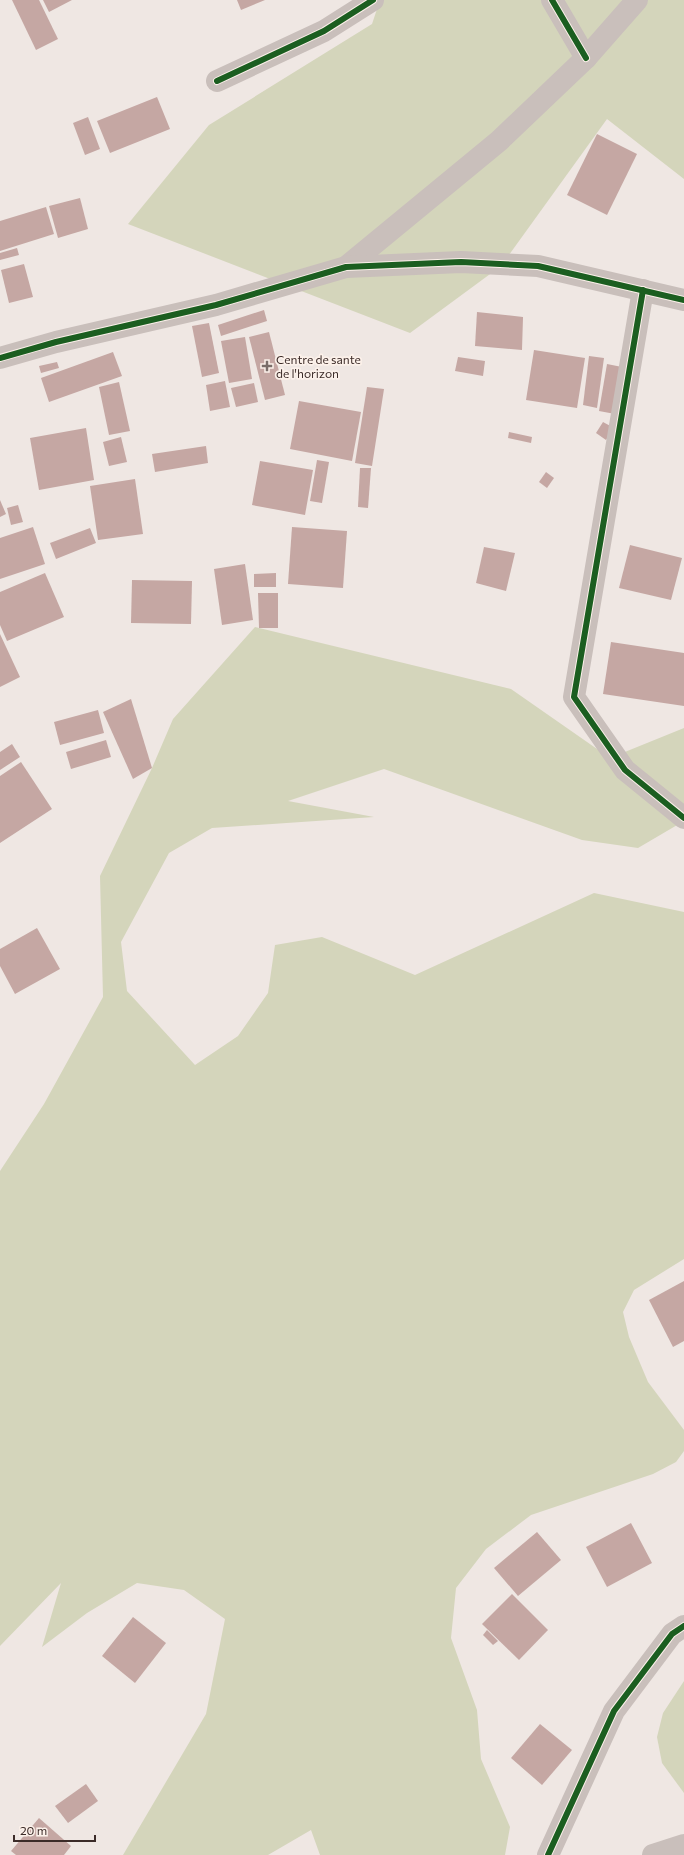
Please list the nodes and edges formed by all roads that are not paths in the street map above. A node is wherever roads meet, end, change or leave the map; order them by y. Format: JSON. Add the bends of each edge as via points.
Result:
{"nodes":[{"id":1,"x":373,"y":0,"type":"edge"},
{"id":2,"x":552,"y":0,"type":"edge"},
{"id":3,"x":637,"y":0,"type":"edge"},
{"id":4,"x":586,"y":58,"type":"junction"},
{"id":5,"x":217,"y":80,"type":"dead end"},
{"id":6,"x":346,"y":267,"type":"junction"},
{"id":7,"x":643,"y":290,"type":"junction"},
{"id":8,"x":684,"y":300,"type":"edge"},
{"id":9,"x":0,"y":358,"type":"edge"},
{"id":10,"x":684,"y":818,"type":"edge"},
{"id":11,"x":684,"y":1626,"type":"edge"},
{"id":12,"x":684,"y":1845,"type":"edge"},
{"id":13,"x":548,"y":1855,"type":"edge"},
{"id":14,"x":653,"y":1855,"type":"edge"}],
"edges":[{"from":1,"to":5,"type":"street","via":[[324,31]]},
{"from":2,"to":4,"type":"street"},
{"from":3,"to":4,"type":"street"},
{"from":4,"to":6,"type":"street","via":[[499,141]]},
{"from":6,"to":7,"type":"street","via":[[461,262],[538,266]]},
{"from":6,"to":9,"type":"street","via":[[216,304]]},
{"from":7,"to":8,"type":"street"},
{"from":7,"to":10,"type":"street","via":[[574,697],[625,770]]},
{"from":11,"to":13,"type":"street","via":[[672,1634],[614,1711]]},
{"from":12,"to":14,"type":"street"}]}
